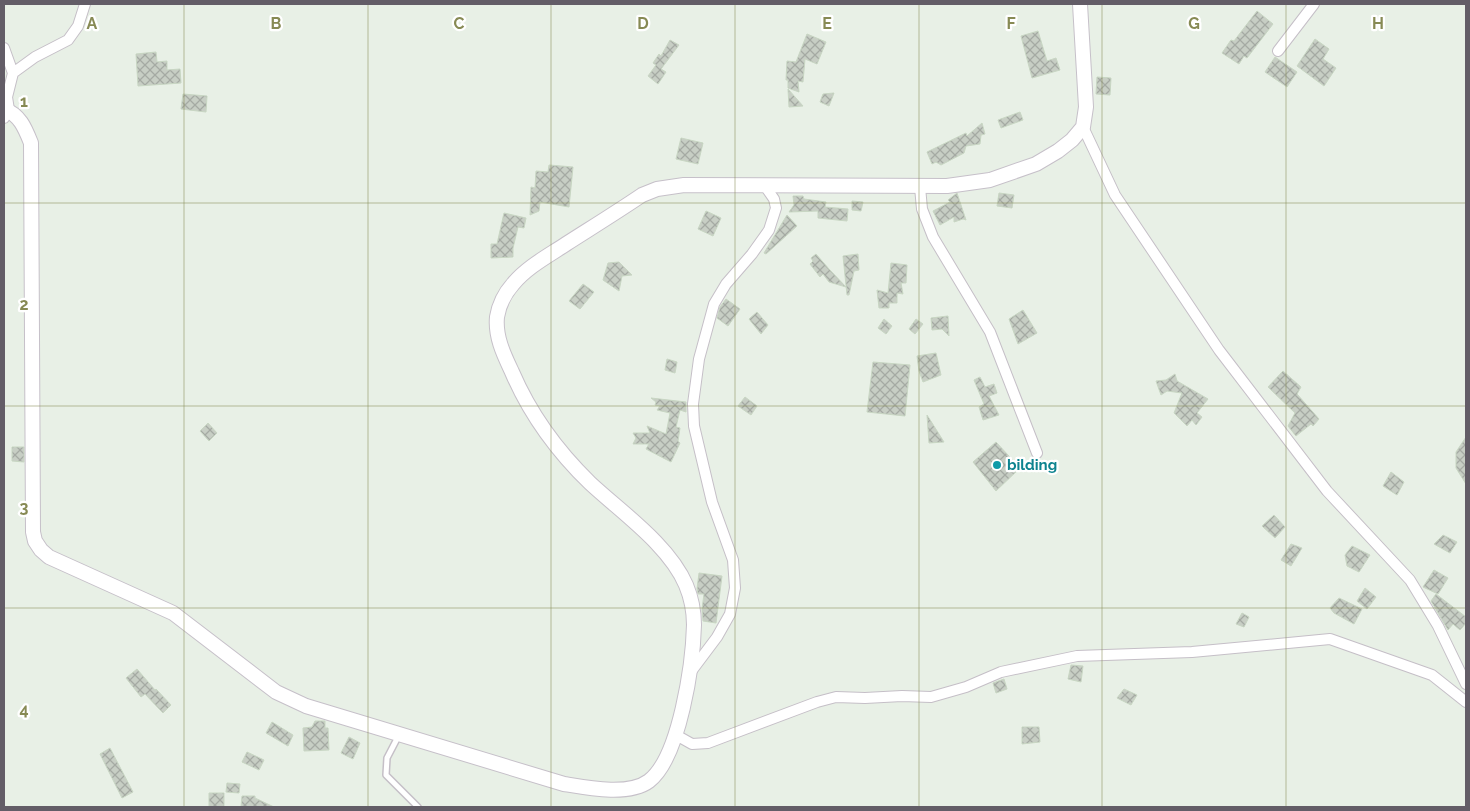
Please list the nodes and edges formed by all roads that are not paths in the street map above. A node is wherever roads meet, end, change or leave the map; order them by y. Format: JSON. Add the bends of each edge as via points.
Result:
{"nodes":[{"id":1,"x":85,"y":4,"type":"edge"},
{"id":2,"x":1080,"y":4,"type":"edge"},
{"id":3,"x":1314,"y":4,"type":"edge"},
{"id":4,"x":4,"y":48,"type":"edge"},
{"id":5,"x":1278,"y":51,"type":"dead end"},
{"id":6,"x":13,"y":73,"type":"junction"},
{"id":7,"x":5,"y":112,"type":"edge"},
{"id":8,"x":1083,"y":127,"type":"junction"},
{"id":9,"x":765,"y":186,"type":"junction"},
{"id":10,"x":920,"y":187,"type":"junction"},
{"id":11,"x":1037,"y":453,"type":"dead end"},
{"id":12,"x":688,"y":676,"type":"junction"},
{"id":13,"x":1466,"y":684,"type":"edge"},
{"id":14,"x":1466,"y":702,"type":"edge"},
{"id":15,"x":399,"y":734,"type":"junction"},
{"id":16,"x":676,"y":735,"type":"junction"},
{"id":17,"x":418,"y":807,"type":"edge"}],
"edges":[{"from":1,"to":6,"type":"street","via":[[78,26],[68,40],[34,57]]},
{"from":2,"to":8,"type":"street","via":[[1086,106]]},
{"from":3,"to":5,"type":"street"},
{"from":4,"to":6,"type":"street"},
{"from":6,"to":7,"type":"street"},
{"from":7,"to":15,"type":"street","via":[[18,117],[31,143],[35,541],[41,550],[58,562],[173,613],[276,692],[306,706]]},
{"from":8,"to":10,"type":"street","via":[[1058,151],[1011,174],[970,184]]},
{"from":8,"to":13,"type":"street","via":[[1115,195],[1220,350],[1327,491],[1410,580],[1438,626]]},
{"from":9,"to":10,"type":"street"},
{"from":9,"to":12,"type":"street","via":[[776,208],[768,230],[714,304],[699,359],[693,404],[694,426],[712,502],[733,560],[735,588],[730,614]]},
{"from":9,"to":12,"type":"street","via":[[684,185],[642,195],[530,268],[502,299],[497,317],[498,337],[505,358],[540,425],[589,481],[662,549],[686,584],[694,623]]},
{"from":10,"to":11,"type":"street","via":[[922,209],[934,237],[990,332]]},
{"from":12,"to":16,"type":"street"},
{"from":14,"to":16,"type":"street","via":[[1432,675],[1330,639],[1192,652],[1077,656],[1001,672],[931,697],[836,698],[817,702],[708,743],[692,744]]},
{"from":15,"to":16,"type":"street","via":[[564,784],[606,790],[626,789],[648,782],[662,767]]},
{"from":15,"to":17,"type":"lane","via":[[387,758],[386,775]]}]}
